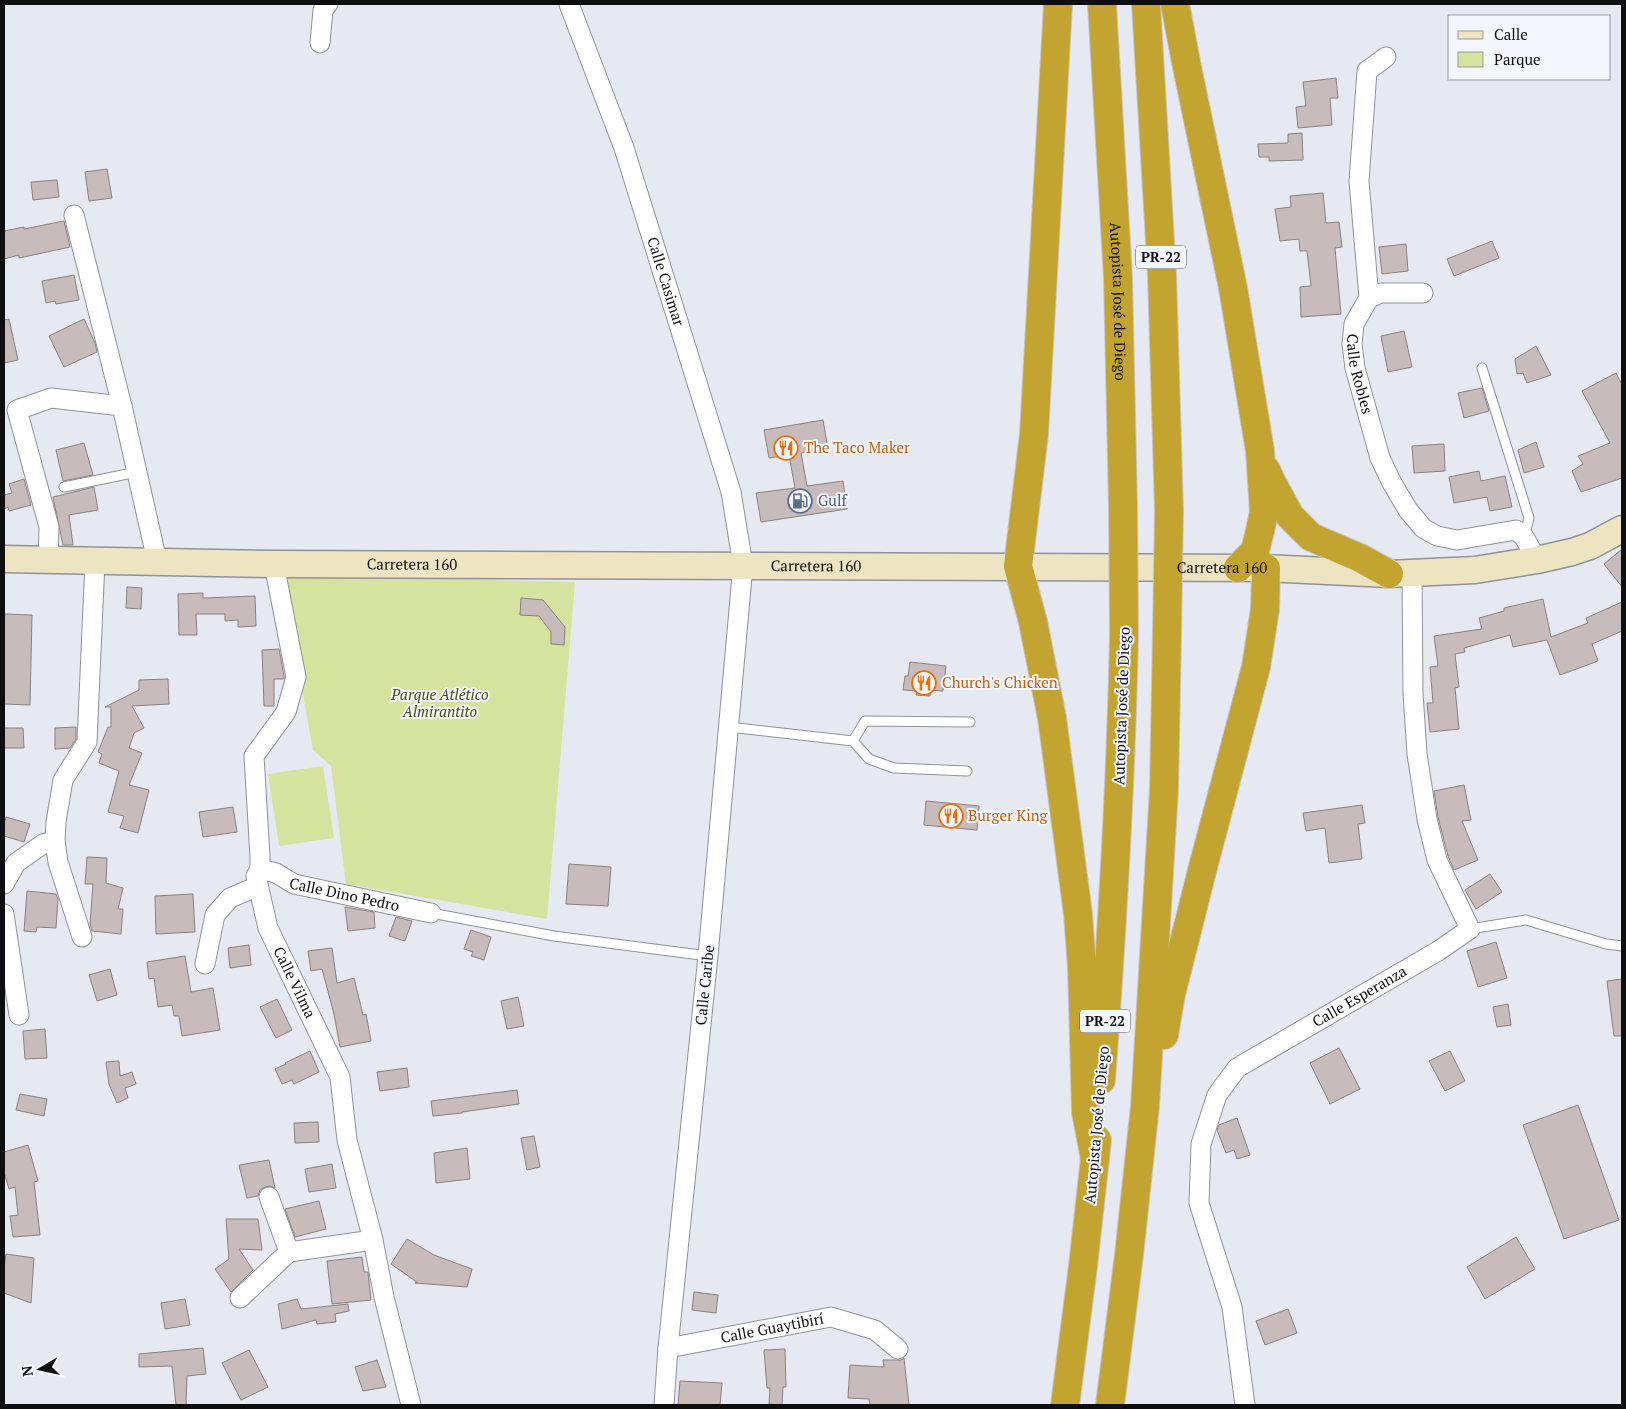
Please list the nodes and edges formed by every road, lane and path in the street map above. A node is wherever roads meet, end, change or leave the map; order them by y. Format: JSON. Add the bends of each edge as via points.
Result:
{"nodes":[{"id":1,"x":328,"y":4,"type":"edge"},
{"id":2,"x":568,"y":4,"type":"edge"},
{"id":3,"x":1058,"y":4,"type":"edge"},
{"id":4,"x":1102,"y":4,"type":"edge"},
{"id":5,"x":1146,"y":4,"type":"edge"},
{"id":6,"x":1175,"y":4,"type":"edge"},
{"id":7,"x":320,"y":43,"type":"dead end"},
{"id":8,"x":1386,"y":57,"type":"dead end"},
{"id":9,"x":74,"y":215,"type":"dead end"},
{"id":10,"x":1423,"y":292,"type":"dead end"},
{"id":11,"x":1369,"y":298,"type":"junction"},
{"id":12,"x":1482,"y":368,"type":"dead end"},
{"id":13,"x":122,"y":406,"type":"junction"},
{"id":14,"x":1260,"y":451,"type":"junction"},
{"id":15,"x":137,"y":472,"type":"junction"},
{"id":16,"x":64,"y":487,"type":"dead end"},
{"id":17,"x":1622,"y":529,"type":"edge"},
{"id":18,"x":1524,"y":537,"type":"junction"},
{"id":19,"x":4,"y":559,"type":"edge"},
{"id":20,"x":48,"y":560,"type":"junction"},
{"id":21,"x":1537,"y":560,"type":"junction"},
{"id":22,"x":95,"y":561,"type":"junction"},
{"id":23,"x":157,"y":561,"type":"junction"},
{"id":24,"x":274,"y":564,"type":"junction"},
{"id":25,"x":743,"y":565,"type":"junction"},
{"id":26,"x":1018,"y":566,"type":"junction"},
{"id":27,"x":1238,"y":568,"type":"junction"},
{"id":28,"x":1266,"y":568,"type":"junction"},
{"id":29,"x":1400,"y":574,"type":"junction"},
{"id":30,"x":970,"y":722,"type":"dead end"},
{"id":31,"x":729,"y":727,"type":"junction"},
{"id":32,"x":853,"y":741,"type":"junction"},
{"id":33,"x":967,"y":771,"type":"dead end"},
{"id":34,"x":55,"y":841,"type":"junction"},
{"id":35,"x":259,"y":878,"type":"junction"},
{"id":36,"x":4,"y":884,"type":"edge"},
{"id":37,"x":431,"y":913,"type":"joint"},
{"id":38,"x":4,"y":914,"type":"edge"},
{"id":39,"x":1470,"y":929,"type":"junction"},
{"id":40,"x":82,"y":937,"type":"dead end"},
{"id":41,"x":1622,"y":946,"type":"edge"},
{"id":42,"x":708,"y":956,"type":"junction"},
{"id":43,"x":205,"y":964,"type":"dead end"},
{"id":44,"x":19,"y":1015,"type":"dead end"},
{"id":45,"x":1145,"y":1106,"type":"junction"},
{"id":46,"x":1095,"y":1159,"type":"junction"},
{"id":47,"x":269,"y":1197,"type":"dead end"},
{"id":48,"x":373,"y":1240,"type":"junction"},
{"id":49,"x":288,"y":1252,"type":"junction"},
{"id":50,"x":240,"y":1298,"type":"dead end"},
{"id":51,"x":668,"y":1348,"type":"junction"},
{"id":52,"x":898,"y":1349,"type":"dead end"},
{"id":53,"x":411,"y":1405,"type":"edge"},
{"id":54,"x":664,"y":1405,"type":"edge"},
{"id":55,"x":1065,"y":1405,"type":"edge"},
{"id":56,"x":1110,"y":1405,"type":"edge"},
{"id":57,"x":1245,"y":1405,"type":"edge"}],
"edges":[{"from":1,"to":7,"type":"street","via":[[323,10]]},
{"from":2,"to":25,"type":"street","name":"Calle Casimar","via":[[630,167],[731,492]]},
{"from":3,"to":26,"type":"highway","via":[[1034,434]]},
{"from":4,"to":46,"type":"highway","name":"Autopista José de Diego","number":"PR-22","bridge":true,"via":[[1118,278],[1124,635],[1113,916]]},
{"from":5,"to":45,"type":"highway","number":"PR-22","bridge":true,"via":[[1162,275],[1169,511],[1164,788]]},
{"from":6,"to":14,"type":"highway","via":[[1234,288]]},
{"from":8,"to":11,"type":"street","via":[[1367,71],[1362,116],[1359,181]]},
{"from":9,"to":13,"type":"street"},
{"from":10,"to":11,"type":"street","via":[[1381,293]]},
{"from":11,"to":18,"type":"street","name":"Calle Robles","via":[[1354,324],[1355,368],[1380,458],[1408,510],[1423,528],[1437,536],[1457,540],[1516,530]]},
{"from":12,"to":18,"type":"lane","via":[[1529,518]]},
{"from":13,"to":15,"type":"street"},
{"from":13,"to":20,"type":"street","via":[[51,398],[17,410],[49,527]]},
{"from":14,"to":27,"type":"highway","via":[[1264,512],[1255,551]]},
{"from":14,"to":29,"type":"highway","via":[[1278,496],[1290,516],[1311,537]]},
{"from":15,"to":16,"type":"lane"},
{"from":15,"to":23,"type":"street"},
{"from":17,"to":21,"type":"street","name":"Carretera 160","via":[[1590,546]]},
{"from":18,"to":21,"type":"street"},
{"from":19,"to":20,"type":"street","name":"Carretera 160"},
{"from":20,"to":22,"type":"street","name":"Carretera 160"},
{"from":21,"to":29,"type":"street","name":"Carretera 160","via":[[1475,570]]},
{"from":22,"to":23,"type":"street","name":"Carretera 160"},
{"from":22,"to":34,"type":"street","via":[[87,742],[63,780]]},
{"from":23,"to":24,"type":"street","name":"Carretera 160"},
{"from":24,"to":25,"type":"street","name":"Carretera 160"},
{"from":24,"to":35,"type":"street","name":"Calle Vilma","via":[[296,677],[286,712],[254,756]]},
{"from":25,"to":26,"type":"street","name":"Carretera 160"},
{"from":25,"to":31,"type":"street","name":"Calle Caribe"},
{"from":26,"to":27,"type":"street","name":"Carretera 160"},
{"from":26,"to":46,"type":"highway","via":[[1052,718],[1076,904],[1082,967],[1086,1112]]},
{"from":27,"to":28,"type":"street","name":"Carretera 160"},
{"from":28,"to":29,"type":"street","name":"Carretera 160"},
{"from":28,"to":45,"type":"highway","via":[[1265,609],[1256,667],[1171,994],[1156,1086]]},
{"from":29,"to":39,"type":"street","via":[[1412,641],[1417,754],[1427,819],[1437,860]]},
{"from":30,"to":32,"type":"lane","via":[[865,721]]},
{"from":31,"to":32,"type":"lane"},
{"from":31,"to":42,"type":"street","name":"Calle Caribe"},
{"from":32,"to":33,"type":"lane","via":[[869,759],[894,768]]},
{"from":34,"to":36,"type":"street","via":[[43,844],[16,863]]},
{"from":34,"to":40,"type":"street","via":[[58,862]]},
{"from":35,"to":37,"type":"street","name":"Calle Dino Pedro","via":[[276,873],[294,884]]},
{"from":35,"to":43,"type":"street","via":[[230,898],[214,915]]},
{"from":35,"to":48,"type":"street","name":"Calle Vilma","via":[[268,928],[340,1077],[347,1140]]},
{"from":37,"to":42,"type":"lane","via":[[554,936]]},
{"from":38,"to":44,"type":"street"},
{"from":39,"to":41,"type":"lane","via":[[1526,920]]},
{"from":39,"to":57,"type":"street","name":"Calle Esperanza","via":[[1237,1068],[1217,1094],[1201,1144],[1199,1203],[1232,1307]]},
{"from":42,"to":51,"type":"street","name":"Calle Caribe"},
{"from":45,"to":56,"type":"highway","number":"PR-22"},
{"from":46,"to":55,"type":"highway","name":"Autopista José de Diego","number":"PR-22"},
{"from":47,"to":49,"type":"street"},
{"from":48,"to":49,"type":"street"},
{"from":48,"to":53,"type":"street","name":"Calle Vilma"},
{"from":49,"to":50,"type":"street"},
{"from":51,"to":52,"type":"street","name":"Calle Guaytibirí","via":[[831,1317],[874,1330]]},
{"from":51,"to":54,"type":"street","name":"Calle Caribe"}]}
